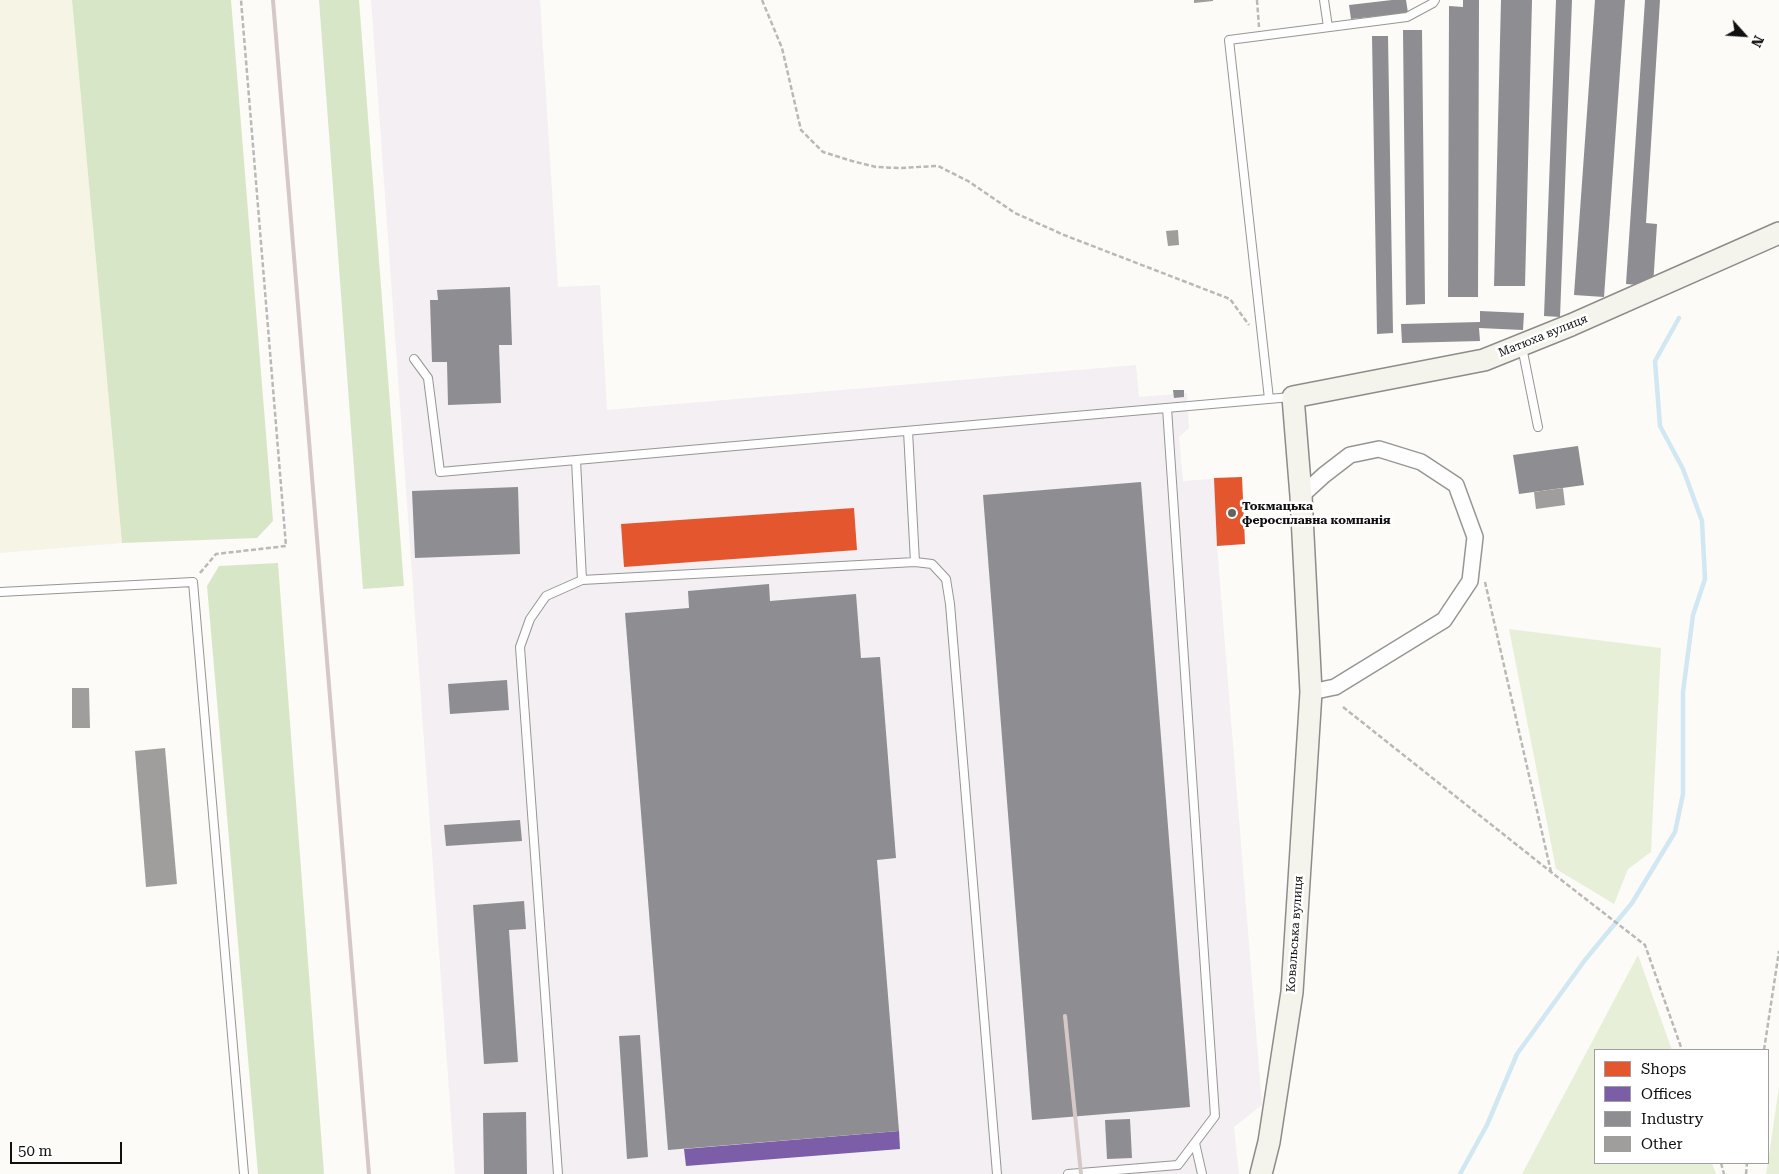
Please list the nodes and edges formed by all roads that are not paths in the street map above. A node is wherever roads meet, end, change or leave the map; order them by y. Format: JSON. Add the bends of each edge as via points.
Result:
{"nodes":[{"id":1,"x":1324,"y":0,"type":"edge"},
{"id":2,"x":1435,"y":0,"type":"edge"},
{"id":3,"x":1328,"y":27,"type":"junction"},
{"id":4,"x":1779,"y":233,"type":"edge"},
{"id":5,"x":1522,"y":345,"type":"junction"},
{"id":6,"x":414,"y":359,"type":"dead end"},
{"id":7,"x":1294,"y":397,"type":"junction"},
{"id":8,"x":1269,"y":399,"type":"junction"},
{"id":9,"x":1167,"y":408,"type":"junction"},
{"id":10,"x":1538,"y":427,"type":"dead end"},
{"id":11,"x":908,"y":431,"type":"junction"},
{"id":12,"x":576,"y":460,"type":"junction"},
{"id":13,"x":1301,"y":496,"type":"junction"},
{"id":14,"x":915,"y":562,"type":"junction"},
{"id":15,"x":582,"y":580,"type":"junction"},
{"id":16,"x":0,"y":592,"type":"edge"},
{"id":17,"x":1311,"y":692,"type":"junction"},
{"id":18,"x":1195,"y":1143,"type":"junction"},
{"id":19,"x":244,"y":1174,"type":"edge"},
{"id":20,"x":558,"y":1174,"type":"edge"},
{"id":21,"x":997,"y":1174,"type":"edge"},
{"id":22,"x":1068,"y":1174,"type":"edge"},
{"id":23,"x":1202,"y":1174,"type":"edge"},
{"id":24,"x":1261,"y":1174,"type":"edge"}],
"edges":[{"from":1,"to":3,"type":"lane"},
{"from":2,"to":3,"type":"lane","via":[[1407,17]]},
{"from":3,"to":8,"type":"lane","via":[[1230,40]]},
{"from":4,"to":5,"type":"street","name":"Матюха вулиця"},
{"from":5,"to":7,"type":"street","name":"Матюха вулиця","via":[[1484,360]]},
{"from":5,"to":10,"type":"lane"},
{"from":6,"to":12,"type":"lane","via":[[428,378],[440,472]]},
{"from":7,"to":8,"type":"lane"},
{"from":7,"to":13,"type":"street","name":"Ковальська вулиця"},
{"from":8,"to":9,"type":"lane"},
{"from":9,"to":11,"type":"lane"},
{"from":9,"to":18,"type":"lane","via":[[1215,1116]]},
{"from":11,"to":12,"type":"lane"},
{"from":11,"to":14,"type":"lane"},
{"from":12,"to":15,"type":"lane"},
{"from":13,"to":17,"type":"street","name":"Ковальська вулиця"},
{"from":13,"to":17,"type":"street","via":[[1350,455],[1379,449],[1421,462],[1456,485],[1475,537],[1470,581],[1444,620],[1336,687]]},
{"from":14,"to":15,"type":"lane"},
{"from":14,"to":21,"type":"lane","via":[[932,564],[946,579],[950,604]]},
{"from":15,"to":20,"type":"lane","via":[[546,596],[530,619],[520,647]]},
{"from":16,"to":19,"type":"lane","via":[[193,582]]},
{"from":17,"to":24,"type":"street","name":"Ковальська вулиця","via":[[1292,992],[1269,1142]]},
{"from":18,"to":22,"type":"lane","via":[[1178,1165]]},
{"from":18,"to":23,"type":"lane"}]}
